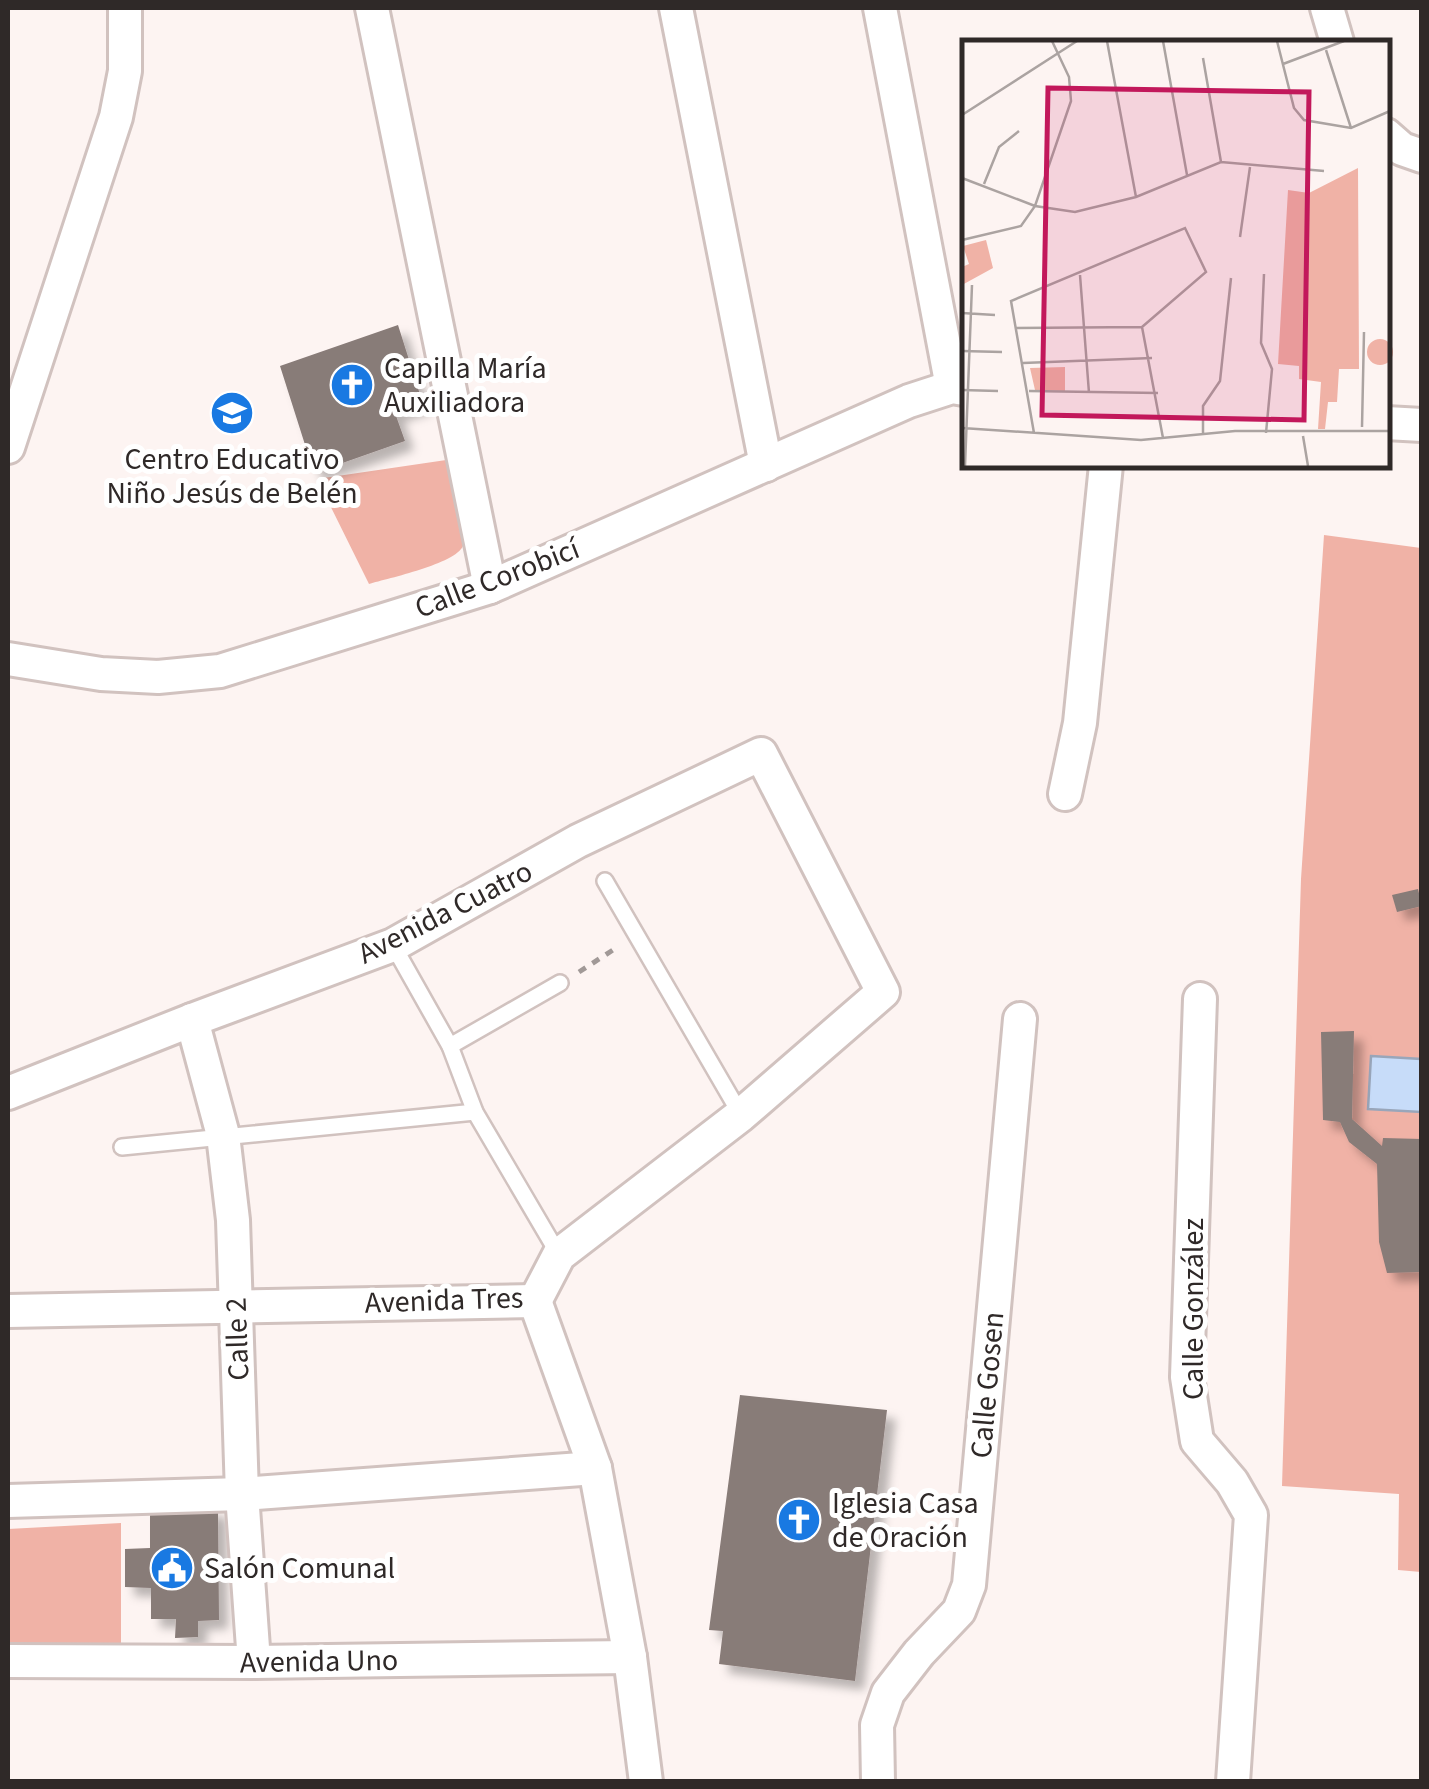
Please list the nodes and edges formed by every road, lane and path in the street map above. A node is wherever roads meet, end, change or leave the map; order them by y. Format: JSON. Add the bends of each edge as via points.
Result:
{"nodes":[{"id":1,"x":125,"y":8,"type":"edge"},
{"id":2,"x":372,"y":8,"type":"edge"},
{"id":3,"x":676,"y":8,"type":"edge"},
{"id":4,"x":880,"y":8,"type":"edge"},
{"id":5,"x":1327,"y":8,"type":"edge"},
{"id":6,"x":1336,"y":40,"type":"edge"},
{"id":7,"x":1389,"y":138,"type":"edge"},
{"id":8,"x":1422,"y":156,"type":"edge"},
{"id":9,"x":958,"y":388,"type":"edge"},
{"id":10,"x":1389,"y":423,"type":"edge"},
{"id":11,"x":1422,"y":426,"type":"edge"},
{"id":12,"x":8,"y":447,"type":"edge"},
{"id":13,"x":766,"y":465,"type":"junction"},
{"id":14,"x":1106,"y":468,"type":"edge"},
{"id":15,"x":490,"y":586,"type":"junction"},
{"id":16,"x":8,"y":660,"type":"edge"},
{"id":17,"x":1064,"y":794,"type":"dead end"},
{"id":18,"x":605,"y":881,"type":"dead end"},
{"id":19,"x":636,"y":936,"type":"junction"},
{"id":20,"x":393,"y":945,"type":"junction"},
{"id":21,"x":560,"y":983,"type":"joint"},
{"id":22,"x":882,"y":992,"type":"joint"},
{"id":23,"x":1200,"y":998,"type":"dead end"},
{"id":24,"x":1020,"y":1019,"type":"dead end"},
{"id":25,"x":192,"y":1020,"type":"junction"},
{"id":26,"x":450,"y":1046,"type":"junction"},
{"id":27,"x":8,"y":1093,"type":"edge"},
{"id":28,"x":475,"y":1112,"type":"junction"},
{"id":29,"x":741,"y":1114,"type":"junction"},
{"id":30,"x":222,"y":1136,"type":"junction"},
{"id":31,"x":122,"y":1147,"type":"dead end"},
{"id":32,"x":559,"y":1255,"type":"junction"},
{"id":33,"x":535,"y":1301,"type":"junction"},
{"id":34,"x":235,"y":1305,"type":"junction"},
{"id":35,"x":8,"y":1310,"type":"edge"},
{"id":36,"x":595,"y":1468,"type":"junction"},
{"id":37,"x":242,"y":1494,"type":"junction"},
{"id":38,"x":8,"y":1501,"type":"edge"},
{"id":39,"x":630,"y":1657,"type":"junction"},
{"id":40,"x":8,"y":1661,"type":"edge"},
{"id":41,"x":254,"y":1662,"type":"junction"},
{"id":42,"x":646,"y":1782,"type":"edge"},
{"id":43,"x":878,"y":1782,"type":"edge"},
{"id":44,"x":1233,"y":1782,"type":"edge"}],
"edges":[{"from":1,"to":12,"type":"street","via":[[125,71],[116,117]]},
{"from":2,"to":15,"type":"street"},
{"from":3,"to":13,"type":"street"},
{"from":4,"to":9,"type":"street"},
{"from":5,"to":6,"type":"street"},
{"from":7,"to":8,"type":"street"},
{"from":9,"to":13,"type":"street","name":"Calle Corobicí","via":[[909,401]]},
{"from":10,"to":11,"type":"street"},
{"from":13,"to":15,"type":"street","name":"Calle Corobicí"},
{"from":14,"to":17,"type":"street","via":[[1080,722]]},
{"from":15,"to":16,"type":"street","name":"Calle Corobicí","via":[[220,671],[101,674]]},
{"from":18,"to":19,"type":"lane"},
{"from":19,"to":21,"type":"path"},
{"from":19,"to":29,"type":"lane"},
{"from":20,"to":22,"type":"street","name":"Avenida Cuatro","via":[[578,841],[761,754]]},
{"from":20,"to":25,"type":"street","name":"Avenida Cuatro"},
{"from":20,"to":26,"type":"lane"},
{"from":21,"to":26,"type":"lane"},
{"from":22,"to":29,"type":"street","name":"Avenida Tres"},
{"from":23,"to":44,"type":"street","name":"Calle González","via":[[1187,1376],[1197,1440],[1251,1514]]},
{"from":24,"to":43,"type":"street","name":"Calle Gosen","via":[[969,1584],[960,1611],[888,1692],[878,1725]]},
{"from":25,"to":27,"type":"street","name":"Avenida Cuatro"},
{"from":25,"to":30,"type":"street","name":"Calle 2"},
{"from":26,"to":28,"type":"lane"},
{"from":28,"to":30,"type":"lane"},
{"from":28,"to":32,"type":"lane"},
{"from":29,"to":32,"type":"street","name":"Avenida Tres"},
{"from":30,"to":31,"type":"lane"},
{"from":30,"to":34,"type":"street","name":"Calle 2"},
{"from":32,"to":33,"type":"street","name":"Avenida Tres"},
{"from":33,"to":34,"type":"street","name":"Avenida Tres"},
{"from":33,"to":36,"type":"street"},
{"from":34,"to":35,"type":"street","name":"Avenida Tres"},
{"from":34,"to":37,"type":"street","name":"Calle 2"},
{"from":36,"to":37,"type":"street"},
{"from":36,"to":39,"type":"street"},
{"from":37,"to":38,"type":"street"},
{"from":37,"to":41,"type":"street","name":"Calle 2"},
{"from":39,"to":41,"type":"street","name":"Avenida Uno"},
{"from":39,"to":42,"type":"street"},
{"from":40,"to":41,"type":"street","name":"Avenida Uno"}]}
